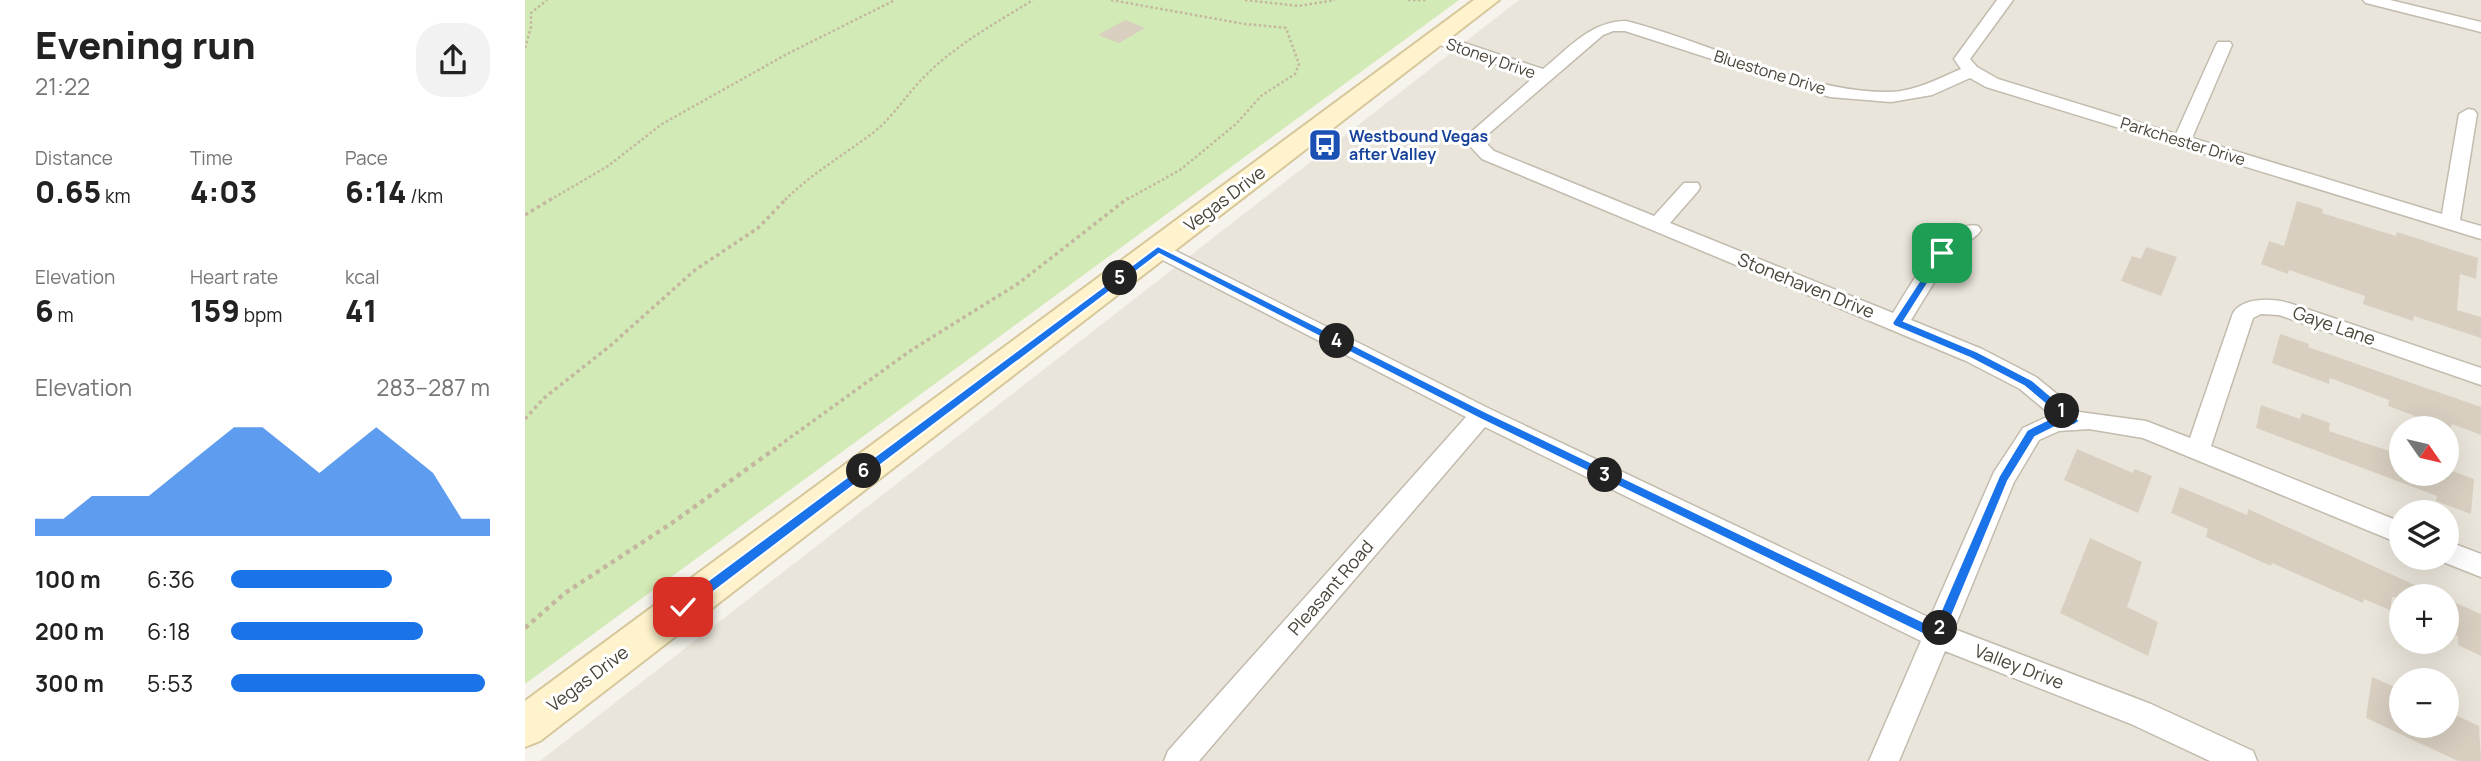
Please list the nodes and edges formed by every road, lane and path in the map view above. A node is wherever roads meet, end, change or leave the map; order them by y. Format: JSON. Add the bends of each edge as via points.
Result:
{"nodes":[{"id":1,"x":547,"y":0,"type":"edge"},
{"id":2,"x":895,"y":0,"type":"edge"},
{"id":3,"x":1033,"y":0,"type":"edge"},
{"id":4,"x":1111,"y":0,"type":"edge"},
{"id":5,"x":1245,"y":0,"type":"edge"},
{"id":6,"x":1335,"y":0,"type":"edge"},
{"id":7,"x":1408,"y":0,"type":"edge"},
{"id":8,"x":1426,"y":0,"type":"edge"},
{"id":9,"x":1488,"y":0,"type":"edge"},
{"id":10,"x":2005,"y":0,"type":"edge"},
{"id":11,"x":2371,"y":0,"type":"edge"},
{"id":12,"x":2481,"y":27,"type":"edge"},
{"id":13,"x":1443,"y":34,"type":"junction"},
{"id":14,"x":2224,"y":45,"type":"dead end"},
{"id":15,"x":525,"y":48,"type":"edge"},
{"id":16,"x":1552,"y":71,"type":"junction"},
{"id":17,"x":1971,"y":71,"type":"junction"},
{"id":18,"x":2468,"y":114,"type":"dead end"},
{"id":19,"x":2182,"y":141,"type":"junction"},
{"id":20,"x":1691,"y":187,"type":"dead end"},
{"id":21,"x":525,"y":215,"type":"edge"},
{"id":22,"x":2450,"y":223,"type":"junction"},
{"id":23,"x":1657,"y":225,"type":"junction"},
{"id":24,"x":1971,"y":230,"type":"dead end"},
{"id":25,"x":2481,"y":233,"type":"edge"},
{"id":26,"x":1158,"y":249,"type":"junction"},
{"id":27,"x":1898,"y":323,"type":"junction"},
{"id":28,"x":2481,"y":377,"type":"edge"},
{"id":29,"x":1482,"y":415,"type":"junction"},
{"id":30,"x":525,"y":419,"type":"edge"},
{"id":31,"x":2074,"y":421,"type":"junction"},
{"id":32,"x":2197,"y":451,"type":"junction"},
{"id":33,"x":2389,"y":528,"type":"edge"},
{"id":34,"x":2459,"y":557,"type":"edge"},
{"id":35,"x":2481,"y":566,"type":"edge"},
{"id":36,"x":525,"y":628,"type":"edge"},
{"id":37,"x":1937,"y":635,"type":"junction"},
{"id":38,"x":525,"y":727,"type":"edge"},
{"id":39,"x":1179,"y":761,"type":"edge"},
{"id":40,"x":1884,"y":761,"type":"edge"},
{"id":41,"x":2242,"y":761,"type":"edge"}],
"edges":[{"from":1,"to":15,"type":"path","via":[[531,13]]},
{"from":2,"to":21,"type":"path","via":[[674,118],[608,166]]},
{"from":3,"to":30,"type":"path","via":[[966,42],[924,77],[873,132],[806,179],[758,228],[695,270]]},
{"from":4,"to":36,"type":"path","via":[[1286,28],[1299,64],[1295,74],[1261,96],[1236,124],[1180,170],[1129,198],[1019,283],[910,351],[672,523],[565,593]]},
{"from":5,"to":6,"type":"path","via":[[1299,6]]},
{"from":7,"to":8,"type":"path"},
{"from":9,"to":13,"type":"main road","name":"Vegas Drive"},
{"from":10,"to":17,"type":"street","via":[[1962,60]]},
{"from":11,"to":12,"type":"street"},
{"from":13,"to":16,"type":"street","name":"Stoney Drive"},
{"from":13,"to":26,"type":"main road","name":"Vegas Drive"},
{"from":14,"to":19,"type":"street"},
{"from":16,"to":17,"type":"street","name":"Bluestone Drive","via":[[1597,32],[1611,26],[1626,26],[1830,92],[1891,97],[1926,91]]},
{"from":16,"to":23,"type":"street","name":"Stonehaven Drive","via":[[1478,134],[1479,146],[1488,155]]},
{"from":17,"to":19,"type":"street","name":"Parkchester Drive","via":[[1992,83]]},
{"from":18,"to":22,"type":"street"},
{"from":19,"to":22,"type":"street","name":"Parkchester Drive"},
{"from":20,"to":23,"type":"street"},
{"from":22,"to":25,"type":"street","name":"Parkchester Drive"},
{"from":23,"to":27,"type":"street","name":"Stonehaven Drive"},
{"from":24,"to":27,"type":"street","via":[[1942,253]]},
{"from":26,"to":29,"type":"street","name":"Valley Drive"},
{"from":26,"to":38,"type":"main road","name":"Vegas Drive"},
{"from":27,"to":31,"type":"street","name":"Stonehaven Drive","via":[[2028,383]]},
{"from":28,"to":32,"type":"street","name":"Gaye Lane","via":[[2281,308],[2259,307],[2244,313]]},
{"from":29,"to":37,"type":"street","name":"Valley Drive"},
{"from":29,"to":39,"type":"street","name":"Pleasant Road"},
{"from":31,"to":32,"type":"street","via":[[2146,430]]},
{"from":31,"to":37,"type":"street","via":[[2056,422],[2031,434],[2003,479]]},
{"from":32,"to":33,"type":"street"},
{"from":34,"to":35,"type":"street"},
{"from":37,"to":40,"type":"street"},
{"from":37,"to":41,"type":"street","name":"Valley Drive","via":[[2141,714]]}]}
